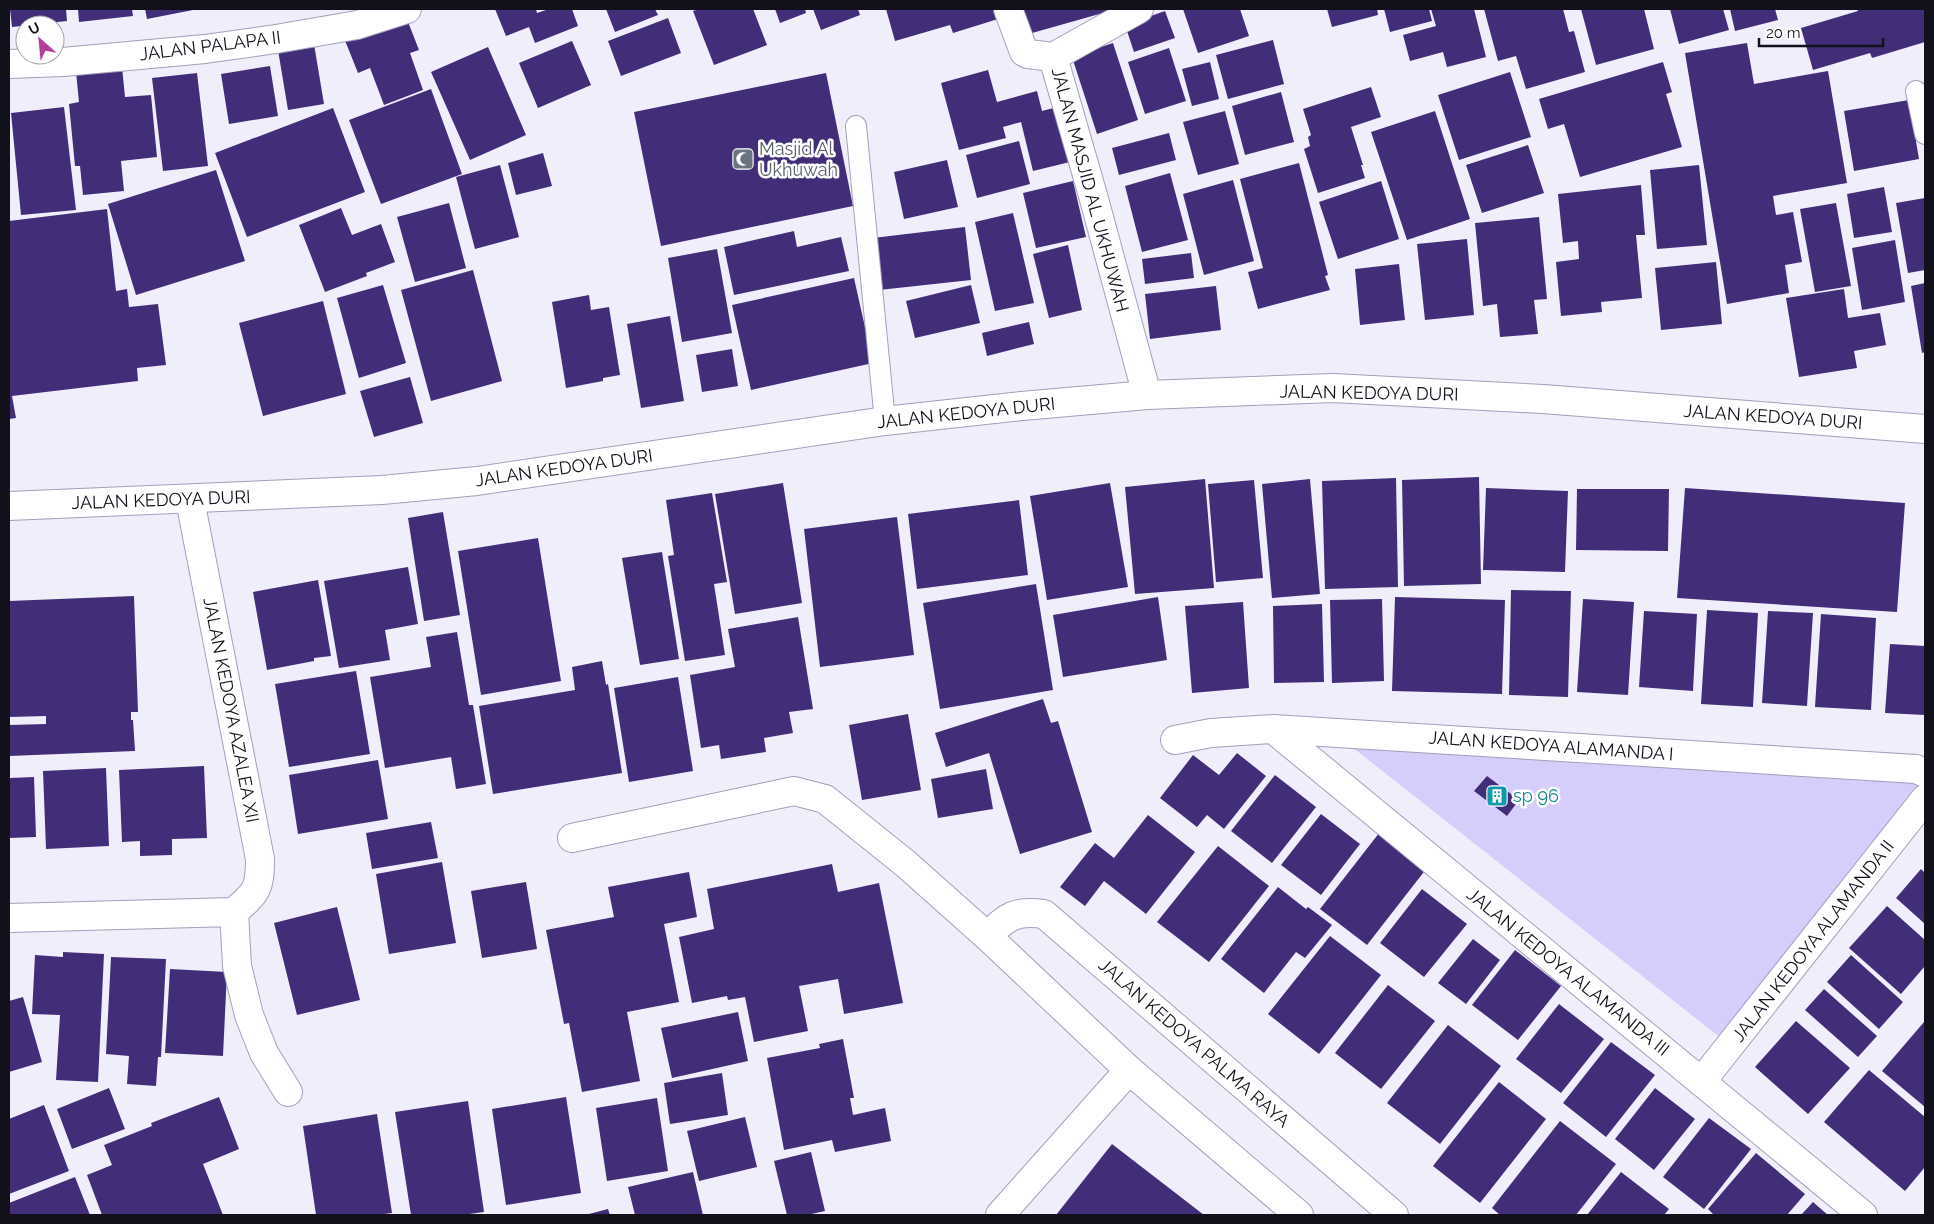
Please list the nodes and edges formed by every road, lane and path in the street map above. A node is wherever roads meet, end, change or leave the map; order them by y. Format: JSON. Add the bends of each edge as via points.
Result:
{"nodes":[{"id":1,"x":408,"y":9,"type":"edge"},
{"id":2,"x":1008,"y":9,"type":"edge"},
{"id":3,"x":1139,"y":9,"type":"edge"},
{"id":4,"x":1053,"y":57,"type":"junction"},
{"id":5,"x":9,"y":64,"type":"edge"},
{"id":6,"x":1916,"y":91,"type":"dead end"},
{"id":7,"x":856,"y":126,"type":"dead end"},
{"id":8,"x":1925,"y":134,"type":"edge"},
{"id":9,"x":1147,"y":395,"type":"junction"},
{"id":10,"x":885,"y":421,"type":"junction"},
{"id":11,"x":1925,"y":429,"type":"edge"},
{"id":12,"x":190,"y":500,"type":"junction"},
{"id":13,"x":9,"y":506,"type":"edge"},
{"id":14,"x":1272,"y":729,"type":"junction"},
{"id":15,"x":1175,"y":740,"type":"dead end"},
{"id":16,"x":1925,"y":773,"type":"edge"},
{"id":17,"x":1925,"y":799,"type":"edge"},
{"id":18,"x":572,"y":838,"type":"dead end"},
{"id":19,"x":234,"y":912,"type":"junction"},
{"id":20,"x":9,"y":918,"type":"edge"},
{"id":21,"x":988,"y":938,"type":"junction"},
{"id":22,"x":1129,"y":1070,"type":"junction"},
{"id":23,"x":1701,"y":1082,"type":"junction"},
{"id":24,"x":288,"y":1092,"type":"dead end"},
{"id":25,"x":1000,"y":1215,"type":"edge"},
{"id":26,"x":1299,"y":1215,"type":"edge"},
{"id":27,"x":1394,"y":1215,"type":"edge"},
{"id":28,"x":1863,"y":1215,"type":"edge"}],
"edges":[{"from":1,"to":5,"type":"street","name":"JALAN PALAPA II","via":[[357,25],[267,41],[62,62]]},
{"from":2,"to":4,"type":"street","name":"JALAN MASJID AL UKHUWAH","via":[[1024,52]]},
{"from":3,"to":4,"type":"street"},
{"from":4,"to":9,"type":"street","name":"JALAN MASJID AL UKHUWAH"},
{"from":6,"to":8,"type":"lane"},
{"from":7,"to":10,"type":"lane"},
{"from":9,"to":10,"type":"street","name":"JALAN KEDOYA DURI"},
{"from":9,"to":11,"type":"street","name":"JALAN KEDOYA DURI","via":[[1333,388],[1543,399]]},
{"from":10,"to":12,"type":"street","name":"JALAN KEDOYA DURI","via":[[477,480],[382,490]]},
{"from":12,"to":13,"type":"street","name":"JALAN KEDOYA DURI"},
{"from":12,"to":19,"type":"street","name":"JALAN KEDOYA AZALEA XII","via":[[260,859],[260,882],[250,898]]},
{"from":14,"to":15,"type":"street","name":"JALAN KEDOYA ALAMANDA I","via":[[1211,732]]},
{"from":14,"to":16,"type":"street","name":"JALAN KEDOYA ALAMANDA I","via":[[1916,768]]},
{"from":14,"to":23,"type":"street","name":"JALAN KEDOYA ALAMANDA III"},
{"from":17,"to":23,"type":"street","name":"JALAN KEDOYA ALAMANDA II"},
{"from":18,"to":21,"type":"street","via":[[794,791],[812,794],[825,798],[906,864]]},
{"from":19,"to":20,"type":"street"},
{"from":19,"to":24,"type":"street","via":[[237,966],[249,1014],[264,1053]]},
{"from":21,"to":22,"type":"street"},
{"from":21,"to":27,"type":"street","name":"JALAN KEDOYA PALMA RAYA","via":[[1011,916],[1028,912],[1044,914]]},
{"from":22,"to":25,"type":"street"},
{"from":22,"to":26,"type":"street"},
{"from":23,"to":28,"type":"street","name":"JALAN KEDOYA ALAMANDA III"}]}
